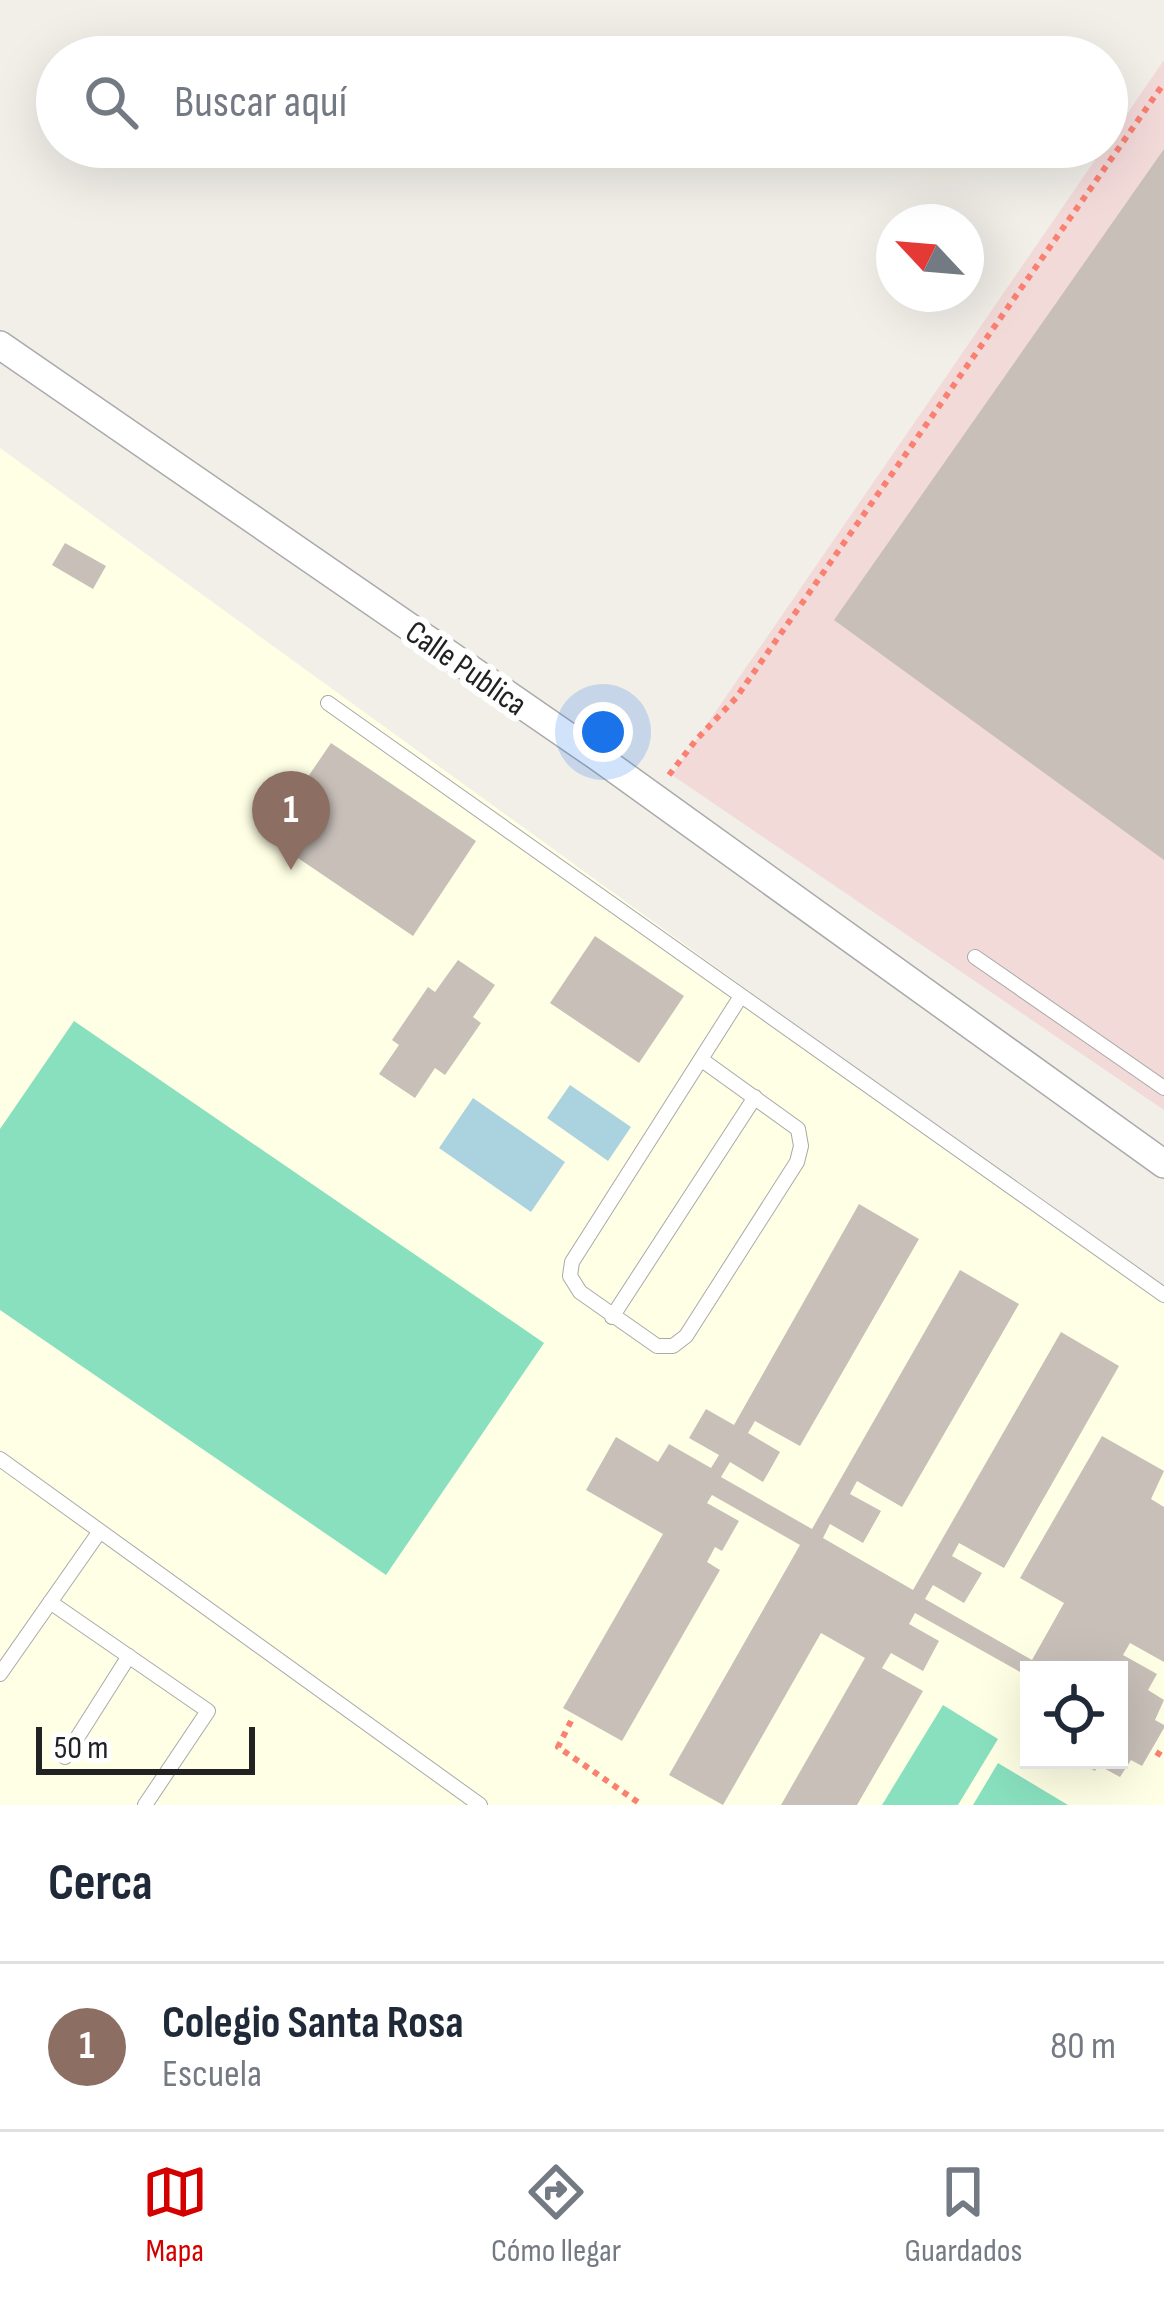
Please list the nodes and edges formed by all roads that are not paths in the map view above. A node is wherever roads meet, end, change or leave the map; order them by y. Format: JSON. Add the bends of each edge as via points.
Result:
{"nodes":[{"id":1,"x":0,"y":345,"type":"edge"},
{"id":2,"x":328,"y":703,"type":"dead end"},
{"id":3,"x":975,"y":957,"type":"dead end"},
{"id":4,"x":741,"y":996,"type":"junction"},
{"id":5,"x":702,"y":1060,"type":"junction"},
{"id":6,"x":1164,"y":1088,"type":"edge"},
{"id":7,"x":755,"y":1097,"type":"junction"},
{"id":8,"x":1164,"y":1164,"type":"edge"},
{"id":9,"x":1164,"y":1295,"type":"edge"},
{"id":10,"x":612,"y":1317,"type":"junction"},
{"id":11,"x":0,"y":1459,"type":"edge"},
{"id":12,"x":100,"y":1531,"type":"junction"},
{"id":13,"x":50,"y":1602,"type":"junction"},
{"id":14,"x":129,"y":1656,"type":"junction"},
{"id":15,"x":0,"y":1674,"type":"edge"},
{"id":16,"x":65,"y":1757,"type":"dead end"},
{"id":17,"x":145,"y":1805,"type":"edge"},
{"id":18,"x":480,"y":1805,"type":"edge"}],
"edges":[{"from":1,"to":8,"type":"street","name":"Calle Publica"},
{"from":2,"to":4,"type":"lane"},
{"from":3,"to":6,"type":"lane"},
{"from":4,"to":5,"type":"lane"},
{"from":4,"to":9,"type":"lane"},
{"from":5,"to":7,"type":"lane"},
{"from":5,"to":10,"type":"lane","via":[[572,1262],[580,1292]]},
{"from":7,"to":10,"type":"lane"},
{"from":7,"to":10,"type":"lane","via":[[798,1129],[797,1162],[686,1336],[657,1346]]},
{"from":11,"to":12,"type":"lane"},
{"from":12,"to":13,"type":"lane"},
{"from":12,"to":18,"type":"lane"},
{"from":13,"to":14,"type":"lane"},
{"from":13,"to":15,"type":"lane"},
{"from":14,"to":16,"type":"lane"},
{"from":14,"to":17,"type":"lane","via":[[208,1711]]}]}
